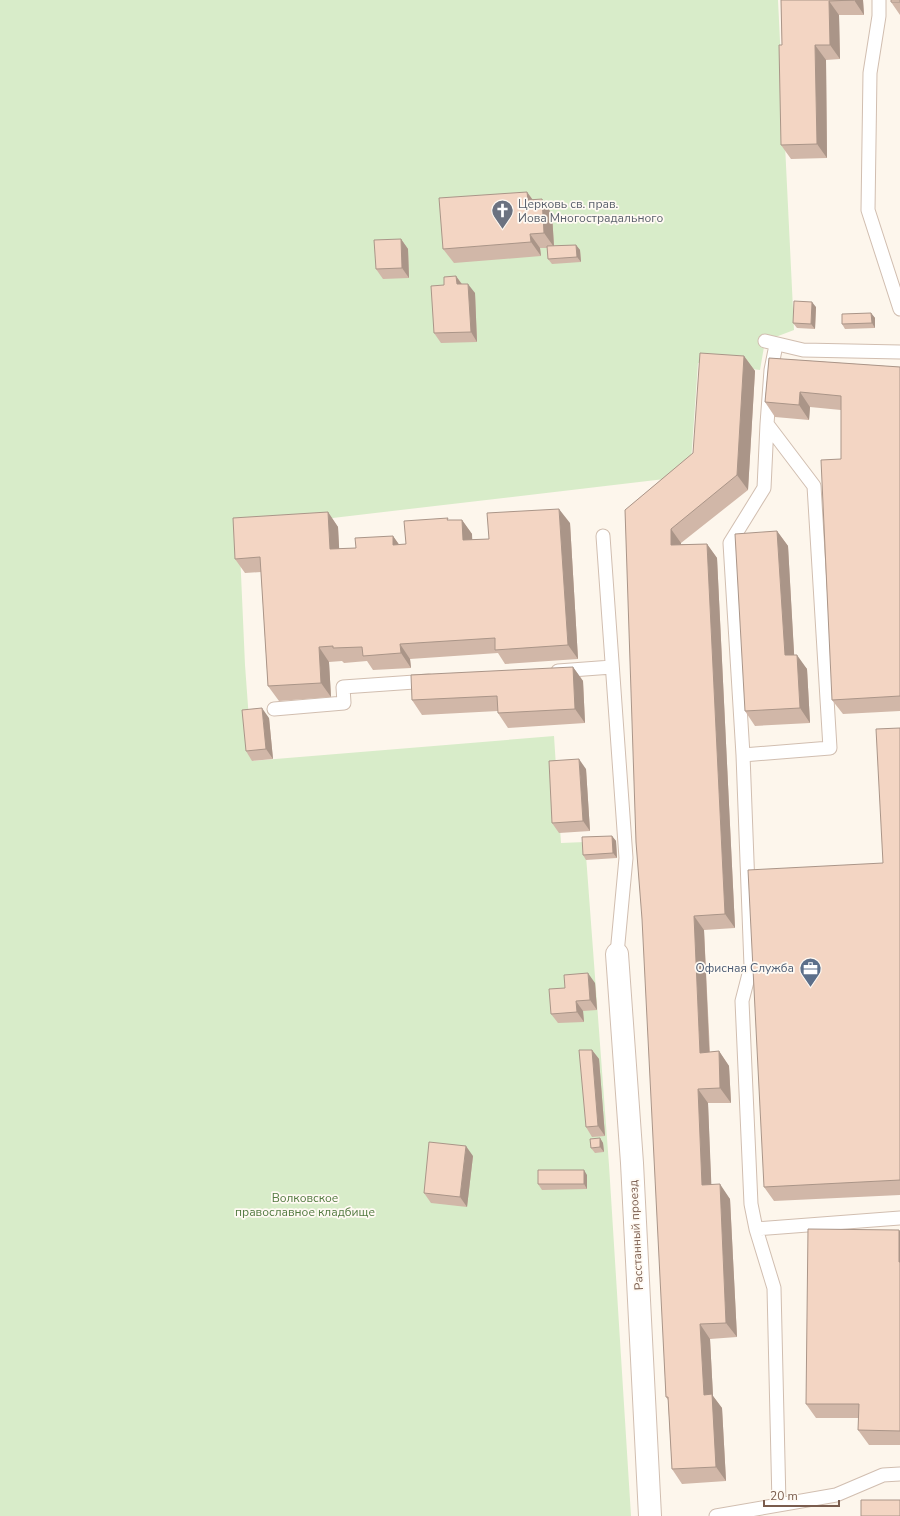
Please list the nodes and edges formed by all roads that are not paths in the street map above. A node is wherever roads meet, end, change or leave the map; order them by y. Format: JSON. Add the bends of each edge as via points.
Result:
{"nodes":[{"id":1,"x":879,"y":0,"type":"edge"},
{"id":2,"x":900,"y":309,"type":"edge"},
{"id":3,"x":900,"y":352,"type":"edge"},
{"id":4,"x":767,"y":424,"type":"junction"},
{"id":5,"x":603,"y":536,"type":"dead end"},
{"id":6,"x":612,"y":667,"type":"junction"},
{"id":7,"x":548,"y":672,"type":"edge"},
{"id":8,"x":446,"y":679,"type":"edge"},
{"id":9,"x":274,"y":709,"type":"dead end"},
{"id":10,"x":743,"y":755,"type":"junction"},
{"id":11,"x":618,"y":954,"type":"joint"},
{"id":12,"x":900,"y":1218,"type":"edge"},
{"id":13,"x":756,"y":1229,"type":"junction"},
{"id":14,"x":900,"y":1474,"type":"edge"},
{"id":15,"x":779,"y":1504,"type":"junction"},
{"id":16,"x":650,"y":1516,"type":"edge"},
{"id":17,"x":716,"y":1516,"type":"edge"}],
"edges":[{"from":1,"to":2,"type":"lane","via":[[870,73],[868,210]]},
{"from":3,"to":4,"type":"lane","via":[[803,350],[771,343]]},
{"from":4,"to":10,"type":"lane","via":[[764,488],[730,543]]},
{"from":4,"to":10,"type":"lane","via":[[814,486],[830,748]]},
{"from":5,"to":6,"type":"lane"},
{"from":6,"to":7,"type":"lane"},
{"from":6,"to":11,"type":"lane","via":[[626,858]]},
{"from":8,"to":9,"type":"lane","via":[[343,687],[344,704]]},
{"from":10,"to":13,"type":"lane","via":[[751,966],[742,1001],[751,1204]]},
{"from":11,"to":16,"type":"street","name":"Расстанный проезд","via":[[632,1163]]},
{"from":12,"to":13,"type":"lane"},
{"from":13,"to":15,"type":"lane","via":[[774,1288]]},
{"from":14,"to":15,"type":"lane","via":[[883,1475],[836,1495]]},
{"from":15,"to":17,"type":"lane"}]}
